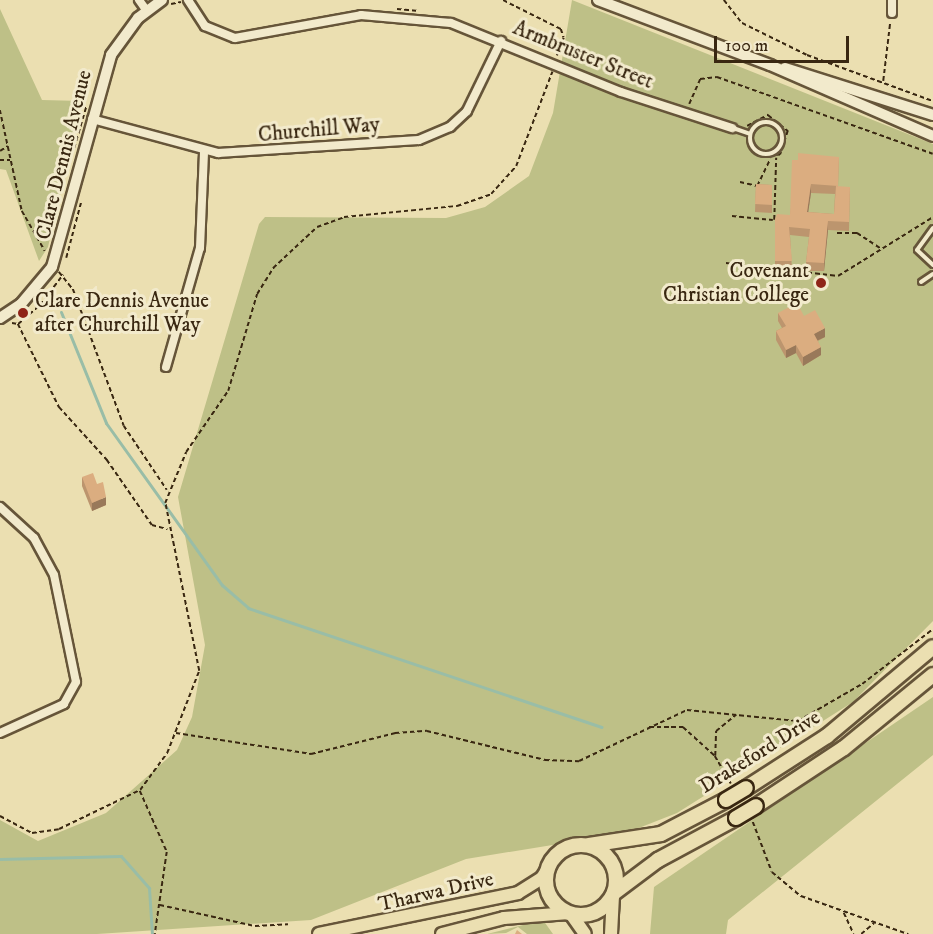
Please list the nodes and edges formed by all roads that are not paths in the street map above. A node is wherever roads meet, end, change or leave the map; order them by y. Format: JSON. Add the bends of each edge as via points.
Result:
{"nodes":[{"id":1,"x":139,"y":0,"type":"edge"},
{"id":2,"x":162,"y":0,"type":"edge"},
{"id":3,"x":188,"y":0,"type":"edge"},
{"id":4,"x":598,"y":0,"type":"edge"},
{"id":5,"x":892,"y":0,"type":"edge"},
{"id":6,"x":147,"y":11,"type":"junction"},
{"id":7,"x":892,"y":13,"type":"road end"},
{"id":8,"x":501,"y":41,"type":"junction"},
{"id":9,"x":770,"y":65,"type":"junction"},
{"id":10,"x":933,"y":115,"type":"edge"},
{"id":11,"x":92,"y":119,"type":"junction"},
{"id":12,"x":732,"y":128,"type":"joint"},
{"id":13,"x":750,"y":134,"type":"junction"},
{"id":14,"x":933,"y":136,"type":"edge"},
{"id":15,"x":204,"y":151,"type":"junction"},
{"id":16,"x":933,"y":228,"type":"edge"},
{"id":17,"x":933,"y":265,"type":"edge"},
{"id":18,"x":933,"y":274,"type":"edge"},
{"id":19,"x":921,"y":282,"type":"dead end"},
{"id":20,"x":3,"y":321,"type":"edge"},
{"id":21,"x":166,"y":367,"type":"dead end"},
{"id":22,"x":0,"y":507,"type":"edge"},
{"id":23,"x":933,"y":647,"type":"edge"},
{"id":24,"x":933,"y":675,"type":"edge"},
{"id":25,"x":0,"y":733,"type":"edge"},
{"id":26,"x":586,"y":845,"type":"junction"},
{"id":27,"x":549,"y":865,"type":"junction"},
{"id":28,"x":614,"y":895,"type":"junction"},
{"id":29,"x":570,"y":914,"type":"junction"},
{"id":30,"x":320,"y":934,"type":"edge"},
{"id":31,"x":442,"y":934,"type":"edge"},
{"id":32,"x":585,"y":934,"type":"edge"},
{"id":33,"x":611,"y":934,"type":"edge"}],
"edges":[{"from":1,"to":6,"type":"street"},
{"from":2,"to":6,"type":"main road","name":"Clare Dennis Avenue"},
{"from":3,"to":8,"type":"street","name":"Armbruster Street","via":[[205,26],[228,37],[330,19],[392,15],[451,23]]},
{"from":4,"to":9,"type":"main road"},
{"from":5,"to":7,"type":"street"},
{"from":6,"to":11,"type":"main road","name":"Clare Dennis Avenue","via":[[111,55]]},
{"from":8,"to":12,"type":"street","name":"Armbruster Street"},
{"from":8,"to":15,"type":"street","name":"Churchill Way","via":[[467,111],[435,135],[261,154]]},
{"from":9,"to":10,"type":"main road"},
{"from":9,"to":14,"type":"main road"},
{"from":11,"to":15,"type":"street","name":"Churchill Way"},
{"from":11,"to":20,"type":"main road","name":"Clare Dennis Avenue","via":[[56,260]]},
{"from":12,"to":13,"type":"lane"},
{"from":13,"to":13,"type":"lane","via":[[757,124],[773,123],[780,131],[780,144],[761,153],[753,147]]},
{"from":15,"to":21,"type":"street","via":[[201,248]]},
{"from":16,"to":17,"type":"lane","via":[[917,250]]},
{"from":18,"to":19,"type":"lane"},
{"from":22,"to":25,"type":"street","via":[[34,538],[54,575],[76,677],[64,704]]},
{"from":23,"to":26,"type":"highway","name":"Drakeford Drive","via":[[852,717],[736,794],[661,834]]},
{"from":24,"to":28,"type":"highway","name":"Drakeford Drive","bridge":true,"via":[[844,748],[756,806],[658,860]]},
{"from":26,"to":27,"type":"highway","via":[[565,849]]},
{"from":26,"to":28,"type":"highway","via":[[612,862]]},
{"from":27,"to":29,"type":"highway","via":[[551,899]]},
{"from":27,"to":30,"type":"main road","name":"Tharwa Drive","via":[[542,878],[518,893],[412,919]]},
{"from":28,"to":29,"type":"highway","via":[[595,913]]},
{"from":28,"to":33,"type":"main road"},
{"from":29,"to":31,"type":"main road","name":"Tharwa Drive","via":[[504,918]]},
{"from":29,"to":32,"type":"main road"}]}
